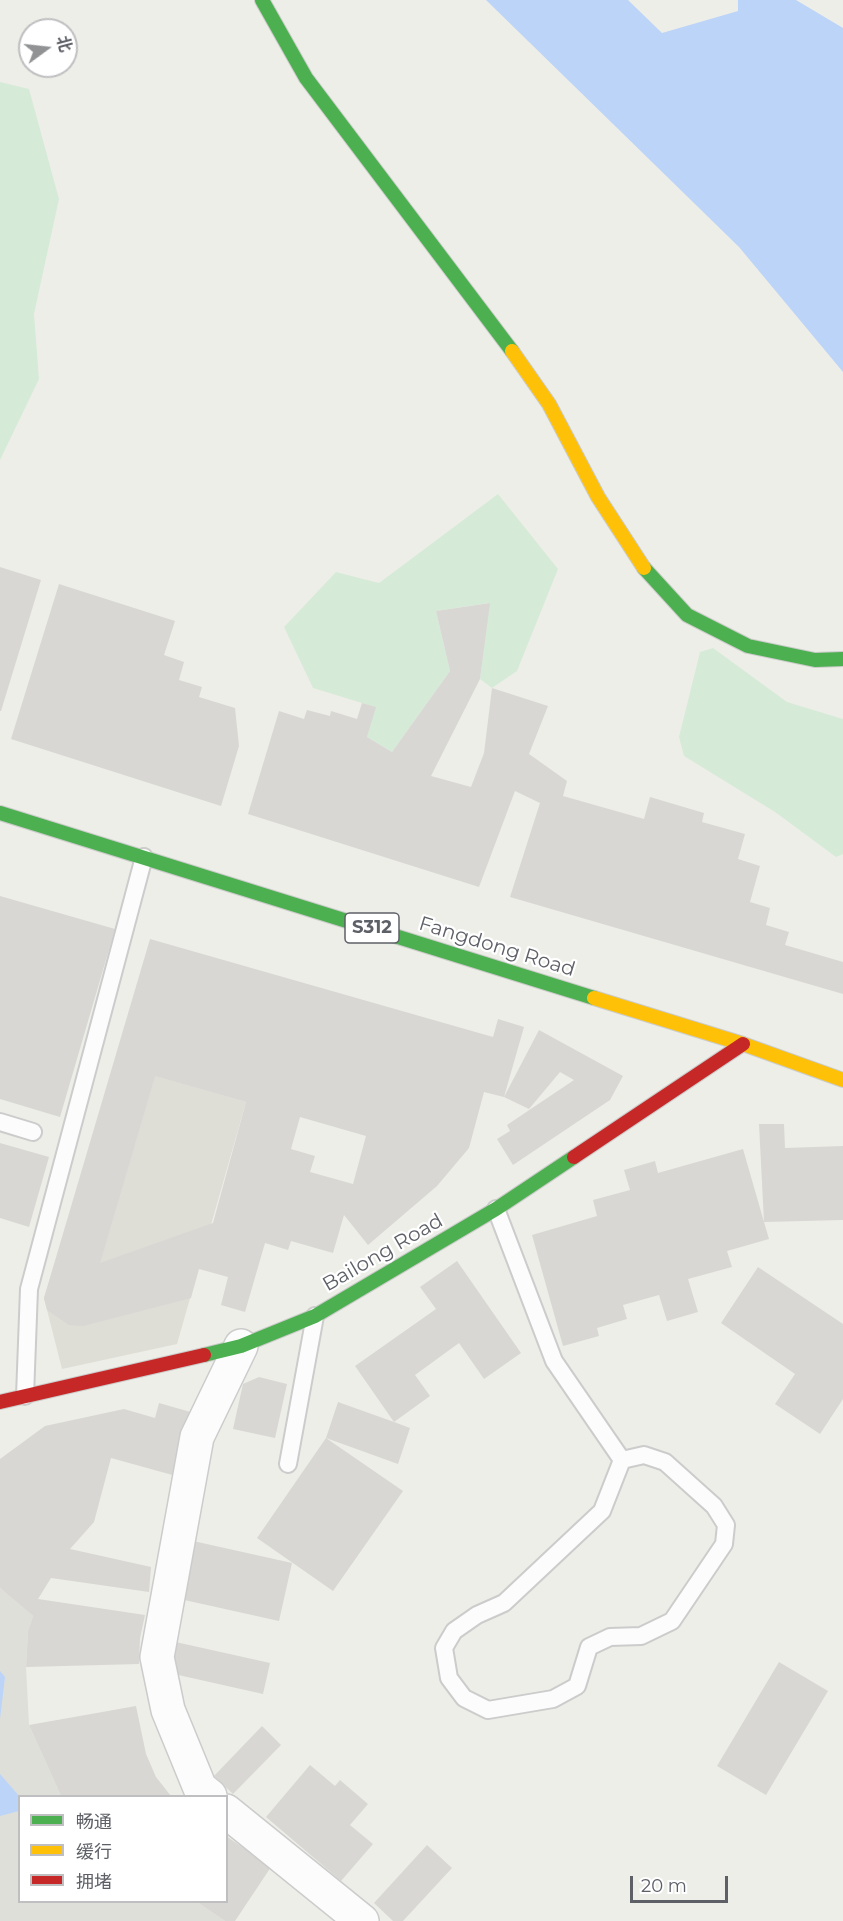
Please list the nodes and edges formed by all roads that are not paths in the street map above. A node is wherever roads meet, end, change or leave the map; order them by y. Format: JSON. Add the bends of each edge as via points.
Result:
{"nodes":[{"id":1,"x":262,"y":0,"type":"edge"},
{"id":2,"x":843,"y":659,"type":"edge"},
{"id":3,"x":0,"y":813,"type":"edge"},
{"id":4,"x":144,"y":857,"type":"junction"},
{"id":5,"x":743,"y":1044,"type":"junction"},
{"id":6,"x":843,"y":1080,"type":"edge"},
{"id":7,"x":0,"y":1122,"type":"edge"},
{"id":8,"x":33,"y":1132,"type":"dead end"},
{"id":9,"x":496,"y":1209,"type":"junction"},
{"id":10,"x":315,"y":1316,"type":"junction"},
{"id":11,"x":241,"y":1346,"type":"junction"},
{"id":12,"x":25,"y":1396,"type":"junction"},
{"id":13,"x":0,"y":1402,"type":"edge"},
{"id":14,"x":622,"y":1460,"type":"junction"},
{"id":15,"x":288,"y":1464,"type":"dead end"},
{"id":16,"x":208,"y":1795,"type":"edge"},
{"id":17,"x":228,"y":1813,"type":"edge"},
{"id":18,"x":362,"y":1921,"type":"edge"}],
"edges":[{"from":1,"to":2,"type":"street","via":[[306,78],[549,404],[598,497],[644,568],[687,615],[748,646],[815,660]]},
{"from":3,"to":4,"type":"street","name":"Fangdong Road","number":"S312"},
{"from":4,"to":5,"type":"street","name":"Fangdong Road","number":"S312"},
{"from":4,"to":12,"type":"lane","via":[[29,1289]]},
{"from":5,"to":6,"type":"street","name":"Fangdong Road","number":"S312"},
{"from":5,"to":9,"type":"street","name":"Bailong Road"},
{"from":7,"to":8,"type":"lane"},
{"from":9,"to":10,"type":"street","name":"Bailong Road"},
{"from":9,"to":14,"type":"lane","via":[[554,1361]]},
{"from":10,"to":11,"type":"street","name":"Bailong Road"},
{"from":10,"to":15,"type":"lane"},
{"from":11,"to":12,"type":"street","name":"Bailong Road"},
{"from":11,"to":16,"type":"street","via":[[197,1437],[157,1658],[168,1710],[200,1788]]},
{"from":12,"to":13,"type":"street","name":"Bailong Road"},
{"from":14,"to":14,"type":"lane","via":[[602,1512],[504,1603],[454,1631],[444,1648],[449,1678],[464,1698],[488,1710],[553,1699],[577,1686],[589,1647],[610,1637],[641,1636],[672,1621],[724,1544],[726,1526],[714,1506],[665,1462],[644,1455]]},
{"from":17,"to":18,"type":"street"}]}
